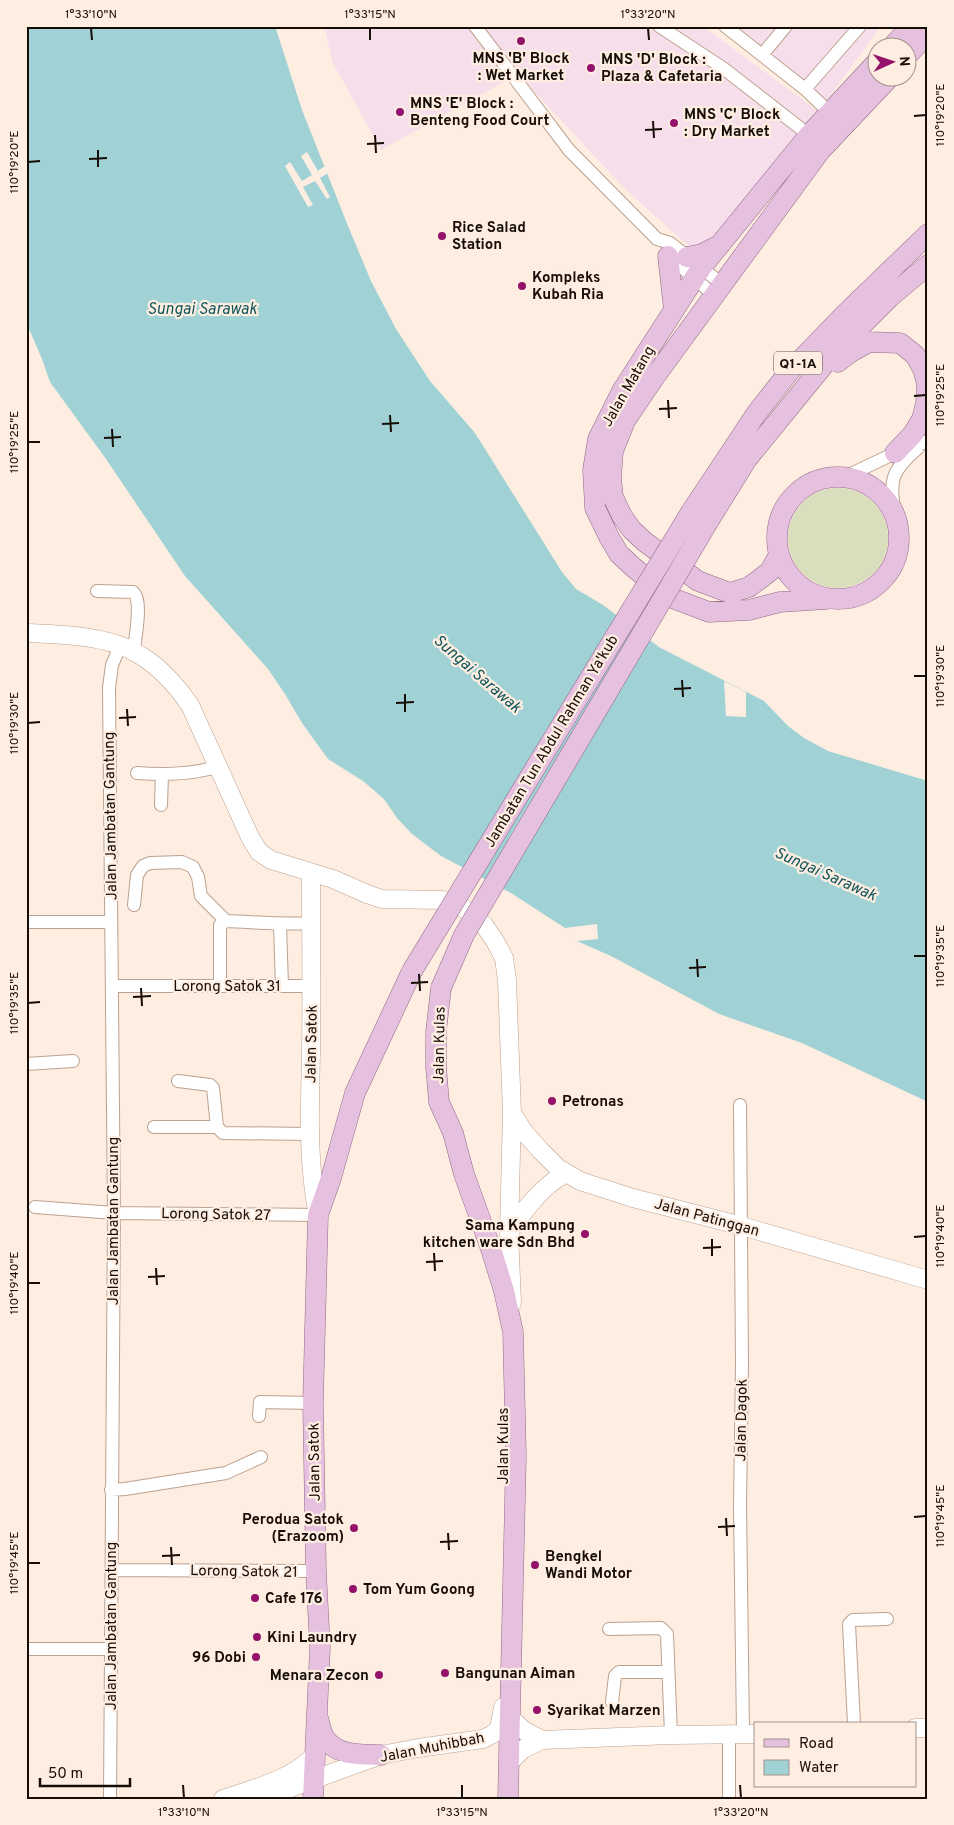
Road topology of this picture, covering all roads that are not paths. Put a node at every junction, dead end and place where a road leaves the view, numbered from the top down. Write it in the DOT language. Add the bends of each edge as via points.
graph roads {
  1 [pos="475,26"];
  2 [pos="659,26"];
  3 [pos="725,26"];
  4 [pos="786,26"];
  5 [pos="860,26"];
  6 [pos="911,26"];
  7 [pos="928,33"];
  8 [pos="900,38"];
  9 [pos="916,47"];
  10 [pos="762,55"];
  11 [pos="866,73"];
  12 [pos="880,88"];
  13 [pos="805,90"];
  14 [pos="829,112"];
  15 [pos="809,135"];
  16 [pos="928,234"];
  17 [pos="657,239"];
  18 [pos="688,265"];
  19 [pos="928,265"];
  20 [pos="718,289"];
  21 [pos="674,310"];
  22 [pos="804,390"];
  23 [pos="927,441"];
  24 [pos="895,453"];
  25 [pos="845,477"];
  26 [pos="699,517"];
  27 [pos="895,517"];
  28 [pos="779,555"];
  29 [pos="97,591"];
  30 [pos="826,599"];
  31 [pos="26,633"];
  32 [pos="127,648"];
  33 [pos="219,766"];
  34 [pos="137,773"];
  35 [pos="162,774"];
  36 [pos="161,805"];
  37 [pos="310,873"];
  38 [pos="134,905"];
  39 [pos="226,921"];
  40 [pos="26,922"];
  41 [pos="111,922"];
  42 [pos="311,923"];
  43 [pos="280,925"];
  44 [pos="412,970"];
  45 [pos="112,986"];
  46 [pos="220,986"];
  47 [pos="282,986"];
  48 [pos="312,986"];
  49 [pos="441,988"];
  50 [pos="73,1061"];
  51 [pos="26,1064"];
  52 [pos="178,1081"];
  53 [pos="439,1102"];
  54 [pos="740,1105"];
  55 [pos="512,1112"];
  56 [pos="154,1127"];
  57 [pos="217,1127"];
  58 [pos="310,1134"];
  59 [pos="566,1173"];
  60 [pos="35,1206"];
  61 [pos="114,1212"];
  62 [pos="318,1215"];
  63 [pos="742,1226"];
  64 [pos="509,1232"];
  65 [pos="928,1280"];
  66 [pos="513,1332"];
  67 [pos="313,1403"];
  68 [pos="259,1416"];
  69 [pos="261,1457"];
  70 [pos="111,1490"];
  71 [pos="112,1570"];
  72 [pos="316,1571"];
  73 [pos="887,1619"];
  74 [pos="609,1628"];
  75 [pos="26,1649"];
  76 [pos="111,1649"];
  77 [pos="668,1672"];
  78 [pos="612,1702"];
  79 [pos="506,1712"];
  80 [pos="317,1715"];
  81 [pos="854,1722"];
  82 [pos="742,1734"];
  83 [pos="671,1735"];
  84 [pos="542,1740"];
  85 [pos="315,1755"];
  86 [pos="381,1755"];
  87 [pos="510,1762"];
  88 [pos="314,1789"];
  89 [pos="110,1799"];
  90 [pos="223,1799"];
  91 [pos="260,1799"];
  92 [pos="502,1799"];
  93 [pos="508,1799"];
  94 [pos="729,1799"];
  1 -- 17 [label="street" via="569,150"];
  2 -- 15 [label="street" via="723,68"];
  3 -- 10 [label="street"];
  4 -- 10 [label="street"];
  5 -- 13 [label="street"];
  6 -- 8 [label="main road"];
  7 -- 9 [label="main road"];
  10 -- 13 [label="street"];
  11 -- 14 [label="main road"];
  12 -- 20 [label="main road, Jalan Matang" via="820,151"];
  13 -- 14 [label="street"];
  14 -- 15 [label="main road"];
  15 -- 18 [label="main road" via="720,245"];
  16 -- 26 [label="main road, Q1-1A" via="789,372 756,414"];
  17 -- 18 [label="street" via="670,243"];
  17 -- 18 [label="street" via="662,250"];
  18 -- 20 [label="street"];
  18 -- 21 [label="main road, Jalan Matang"];
  18 -- 21 [label="main road"];
  19 -- 22 [label="main road" via="890,297 831,356"];
  20 -- 28 [label="main road, Jalan Matang" via="625,420 613,451 613,497 622,516 645,542 698,581 730,593 749,587 760,579 770,571"];
  21 -- 30 [label="main road, Jalan Matang" via="622,391 598,439 593,470 594,492 595,508 602,524 619,554 632,567 672,598 690,606 709,612 732,612 780,602"];
  22 -- 24 [label="main road" via="851,352 869,342 900,343 915,355 927,384 922,418"];
  22 -- 26 [label="main road"];
  23 -- 24 [label="street"];
  23 -- 27 [label="street" via="901,462 894,475 891,488"];
  24 -- 25 [label="street"];
  25 -- 27 [label="main road" via="877,490"];
  25 -- 28 [label="main road" via="810,485 792,497 777,530"];
  26 -- 44 [label="main road, Jambatan Tun Abdul Rahman Ya'kub, bridge"];
  26 -- 49 [label="main road, Jambatan Tun Abdul Rahman Ya'kub, bridge" via="464,935"];
  27 -- 30 [label="main road" via="899,543 887,575 861,595"];
  28 -- 30 [label="main road" via="797,584"];
  29 -- 32 [label="street, Jalan Jambatan Gantung" via="132,592 136,595 138,604"];
  31 -- 32 [label="main road, Jalan Kulas" via="96,638"];
  32 -- 33 [label="main road, Jalan Kulas" via="154,664 177,687 190,705"];
  32 -- 41 [label="street, Jalan Jambatan Gantung" via="112,665 109,688"];
  33 -- 35 [label="street" via="205,771"];
  33 -- 37 [label="main road, Jalan Kulas" via="259,852 270,860"];
  34 -- 35 [label="street"];
  35 -- 36 [label="street"];
  37 -- 42 [label="main road, Jalan Satok"];
  37 -- 55 [label="main road, Jalan Kulas" via="382,899 442,900 465,909 484,925 504,958"];
  38 -- 39 [label="street" via="136,874 143,866 182,862 193,867 201,896"];
  39 -- 43 [label="street"];
  39 -- 46 [label="street" via="220,926"];
  40 -- 41 [label="street"];
  41 -- 45 [label="street, Jalan Jambatan Gantung"];
  42 -- 43 [label="street"];
  42 -- 48 [label="main road, Jalan Satok"];
  43 -- 47 [label="street"];
  44 -- 62 [label="main road, Jalan Satok" via="355,1093"];
  45 -- 46 [label="street, Lorong Satok 31"];
  45 -- 61 [label="street, Jalan Jambatan Gantung"];
  46 -- 47 [label="street, Lorong Satok 31"];
  47 -- 48 [label="street, Lorong Satok 31"];
  48 -- 58 [label="main road, Jalan Satok"];
  49 -- 53 [label="main road, Jalan Kulas" via="436,1032"];
  50 -- 51 [label="street"];
  52 -- 57 [label="street" via="213,1088"];
  53 -- 66 [label="main road, Jalan Kulas" via="453,1133 491,1249"];
  53 -- 79 [label="main road, Jalan Kulas" via="460,1200 482,1255 496,1302 501,1334"];
  54 -- 63 [label="street, Jalan Dagok"];
  55 -- 59 [label="main road, Jalan Patinggan" via="524,1132"];
  55 -- 64 [label="main road, Jalan Kulas"];
  56 -- 57 [label="street"];
  57 -- 58 [label="street" via="223,1132"];
  58 -- 62 [label="main road, Jalan Satok" via="313,1192"];
  59 -- 63 [label="main road, Jalan Patinggan" via="580,1181 632,1198"];
  59 -- 64 [label="main road" via="551,1181"];
  60 -- 61 [label="street, Lorong Satok 27"];
  61 -- 62 [label="street, Lorong Satok 27"];
  61 -- 70 [label="street, Jalan Jambatan Gantung"];
  62 -- 67 [label="main road, Jalan Satok"];
  63 -- 65 [label="main road, Jalan Patinggan"];
  63 -- 82 [label="street, Jalan Dagok"];
  64 -- 66 [label="main road, Jalan Kulas"];
  66 -- 79 [label="main road, Jalan Kulas" via="516,1456"];
  67 -- 68 [label="street" via="260,1402"];
  67 -- 72 [label="main road, Jalan Satok"];
  69 -- 70 [label="street" via="226,1473"];
  70 -- 71 [label="street, Jalan Jambatan Gantung"];
  71 -- 72 [label="street, Lorong Satok 21"];
  71 -- 76 [label="street, Jalan Jambatan Gantung"];
  72 -- 80 [label="main road, Jalan Satok" via="320,1648"];
  73 -- 81 [label="street" via="853,1620 849,1624"];
  74 -- 77 [label="street" via="661,1628 667,1634"];
  75 -- 76 [label="street"];
  76 -- 89 [label="street, Jalan Jambatan Gantung"];
  77 -- 78 [label="street" via="619,1672 615,1676"];
  77 -- 83 [label="street"];
  79 -- 84 [label="main road" via="523,1730"];
  79 -- 86 [label="main road, Jalan Muhibbah" via="498,1729 483,1739"];
  79 -- 87 [label="main road, Jalan Kulas"];
  79 -- 92 [label="main road, Jalan Kulas"];
  80 -- 85 [label="main road, Jalan Satok"];
  80 -- 86 [label="main road" via="323,1736 334,1748 350,1754"];
  82 -- 83 [label="main road"];
  82 -- 94 [label="street, Jalan Dagok"];
  83 -- 84 [label="main road"];
  84 -- 87 [label="main road" via="523,1750"];
  85 -- 88 [label="main road, Jalan Satok"];
  85 -- 90 [label="main road" via="291,1774"];
  86 -- 88 [label="main road, Jalan Muhibbah"];
  87 -- 93 [label="main road, Jalan Kulas"];
  88 -- 91 [label="main road, Jalan Muhibbah"];
}
